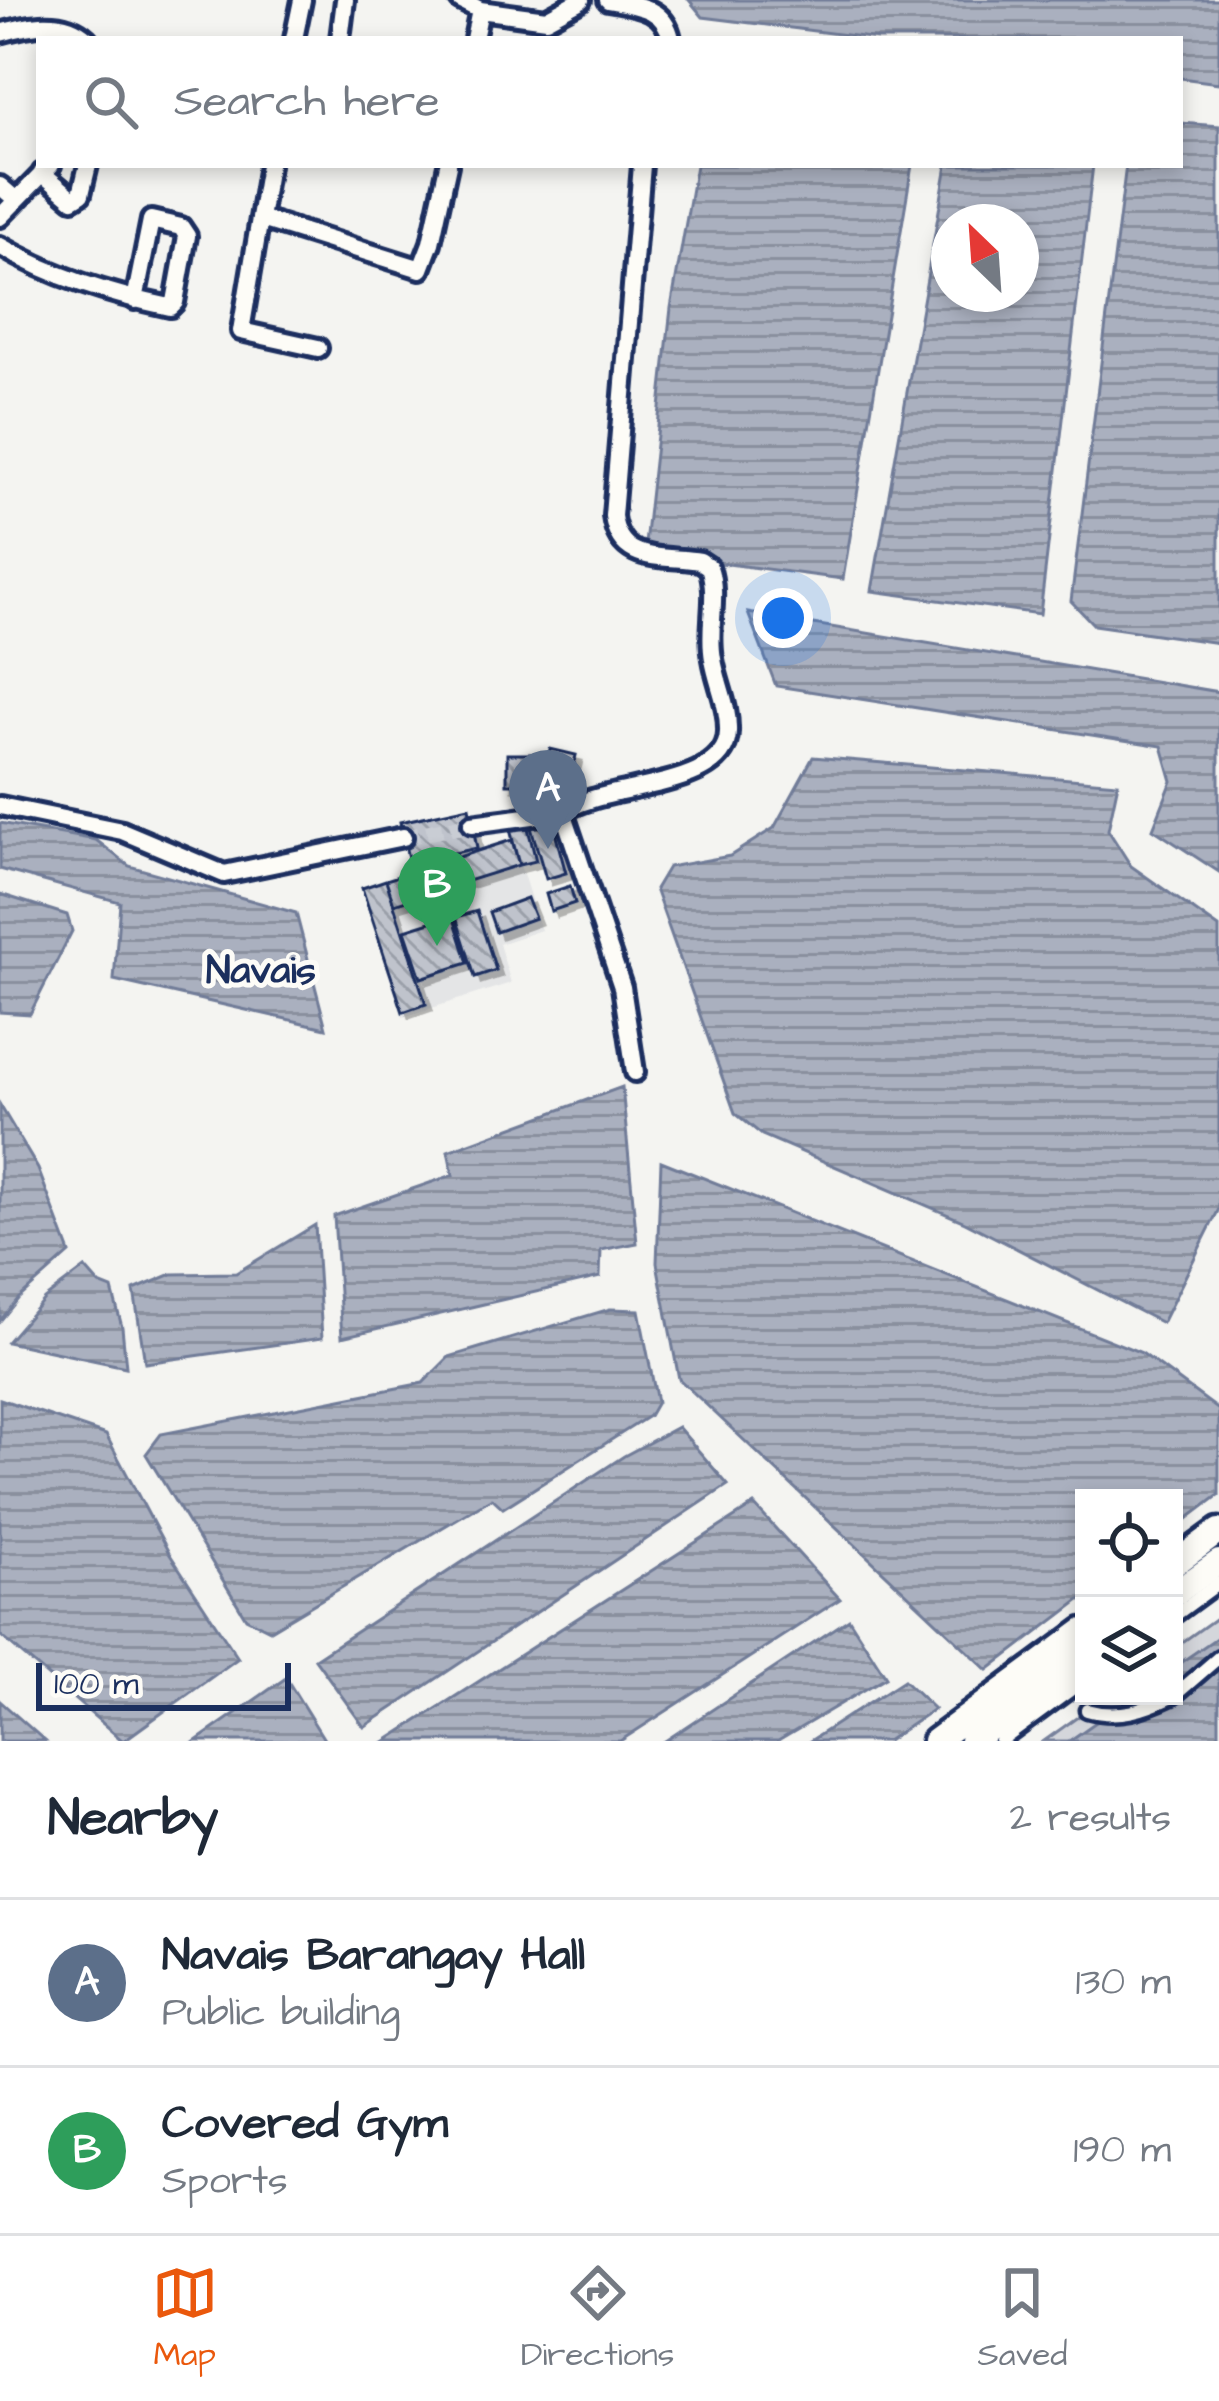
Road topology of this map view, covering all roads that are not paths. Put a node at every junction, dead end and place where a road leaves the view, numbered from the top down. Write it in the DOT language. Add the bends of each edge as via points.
graph roads {
  1 [pos="302,0"];
  2 [pos="345,0"];
  3 [pos="460,0"];
  4 [pos="581,0"];
  5 [pos="608,0"];
  6 [pos="480,10"];
  7 [pos="0,33"];
  8 [pos="83,36"];
  9 [pos="295,36"];
  10 [pos="340,36"];
  11 [pos="475,36"];
  12 [pos="670,36"];
  13 [pos="87,168"];
  14 [pos="269,168"];
  15 [pos="447,168"];
  16 [pos="642,168"];
  17 [pos="46,169"];
  18 [pos="7,192"];
  19 [pos="0,217"];
  20 [pos="262,219"];
  21 [pos="0,246"];
  22 [pos="135,300"];
  23 [pos="318,348"];
  24 [pos="0,806"];
  25 [pos="563,812"];
  26 [pos="472,824"];
  27 [pos="404,837"];
  28 [pos="635,1072"];
  29 [pos="1219,1531"];
  30 [pos="1183,1557"];
  31 [pos="1219,1562"];
  32 [pos="1219,1583"];
  33 [pos="1183,1588"];
  34 [pos="1183,1609"];
  35 [pos="1075,1638"];
  36 [pos="1219,1658"];
  37 [pos="1075,1667"];
  38 [pos="1075,1687"];
  39 [pos="1183,1688"];
  40 [pos="1150,1705"];
  41 [pos="1087,1710"];
  42 [pos="935,1741"];
  43 [pos="972,1741"];
  44 [pos="1001,1741"];
  1 -- 9 [label="street"];
  2 -- 10 [label="street"];
  3 -- 6 [label="street"];
  4 -- 6 [label="street" via="546,19"];
  5 -- 12 [label="street" via="651,9"];
  6 -- 11 [label="street"];
  7 -- 8 [label="street" via="45,25"];
  13 -- 17 [label="street" via="73,200"];
  14 -- 20 [label="street"];
  15 -- 20 [label="street" via="421,269"];
  16 -- 25 [label="street" via="615,531 634,551 709,567 711,652 729,738 699,771 587,798"];
  17 -- 18 [label="street"];
  18 -- 19 [label="street"];
  20 -- 23 [label="street" via="241,332"];
  21 -- 22 [label="street" via="62,279"];
  22 -- 22 [label="street" via="175,302 187,236 181,227 152,220"];
  24 -- 27 [label="street" via="122,831 224,874"];
  25 -- 26 [label="street"];
  25 -- 28 [label="street" via="622,988"];
  29 -- 30 [label="main road"];
  31 -- 33 [label="main road"];
  32 -- 34 [label="street"];
  35 -- 42 [label="main road"];
  36 -- 39 [label="street"];
  37 -- 43 [label="main road"];
  38 -- 44 [label="street"];
  40 -- 41 [label="street" via="1109,1716"];
}
